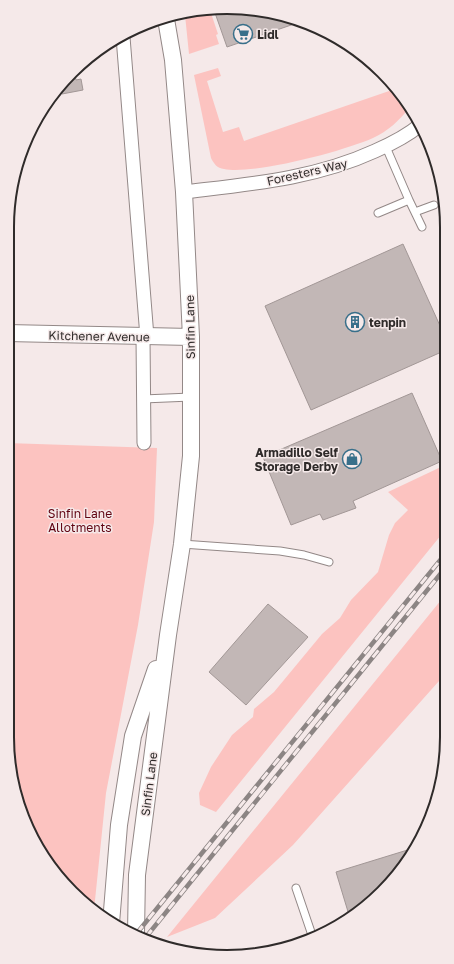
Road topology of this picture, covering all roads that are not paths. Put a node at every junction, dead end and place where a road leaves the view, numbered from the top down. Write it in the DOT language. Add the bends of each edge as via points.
graph roads {
  1 [pos="167,23"];
  2 [pos="123,42"];
  3 [pos="415,128"];
  4 [pos="386,147"];
  5 [pos="184,192"];
  6 [pos="409,200"];
  7 [pos="434,205"];
  8 [pos="415,212"];
  9 [pos="378,213"];
  10 [pos="422,227"];
  11 [pos="14,334"];
  12 [pos="145,337"];
  13 [pos="191,337"];
  14 [pos="191,397"];
  15 [pos="143,399"];
  16 [pos="144,444"];
  17 [pos="182,544"];
  18 [pos="329,562"];
  19 [pos="168,635"];
  20 [pos="296,888"];
  21 [pos="111,915"];
  22 [pos="136,930"];
  23 [pos="311,933"];
  1 -- 5 [label="street, Sinfin Lane" via="173,60"];
  2 -- 12 [label="street"];
  3 -- 4 [label="street, Foresters Way"];
  4 -- 5 [label="street, Foresters Way" via="355,160 294,178"];
  4 -- 6 [label="lane"];
  5 -- 13 [label="street, Sinfin Lane"];
  6 -- 8 [label="lane"];
  6 -- 9 [label="lane"];
  7 -- 8 [label="lane"];
  8 -- 10 [label="lane"];
  11 -- 12 [label="street, Kitchener Avenue"];
  12 -- 13 [label="street, Kitchener Avenue"];
  12 -- 15 [label="street"];
  13 -- 14 [label="street, Sinfin Lane"];
  14 -- 15 [label="lane"];
  14 -- 17 [label="street, Sinfin Lane" via="191,456"];
  15 -- 16 [label="street"];
  17 -- 18 [label="lane" via="280,551 304,554"];
  17 -- 19 [label="street, Sinfin Lane"];
  19 -- 21 [label="street, Sinfin Lane" via="133,736 119,825"];
  19 -- 22 [label="street, Sinfin Lane" via="138,875"];
  20 -- 23 [label="lane"];
}
